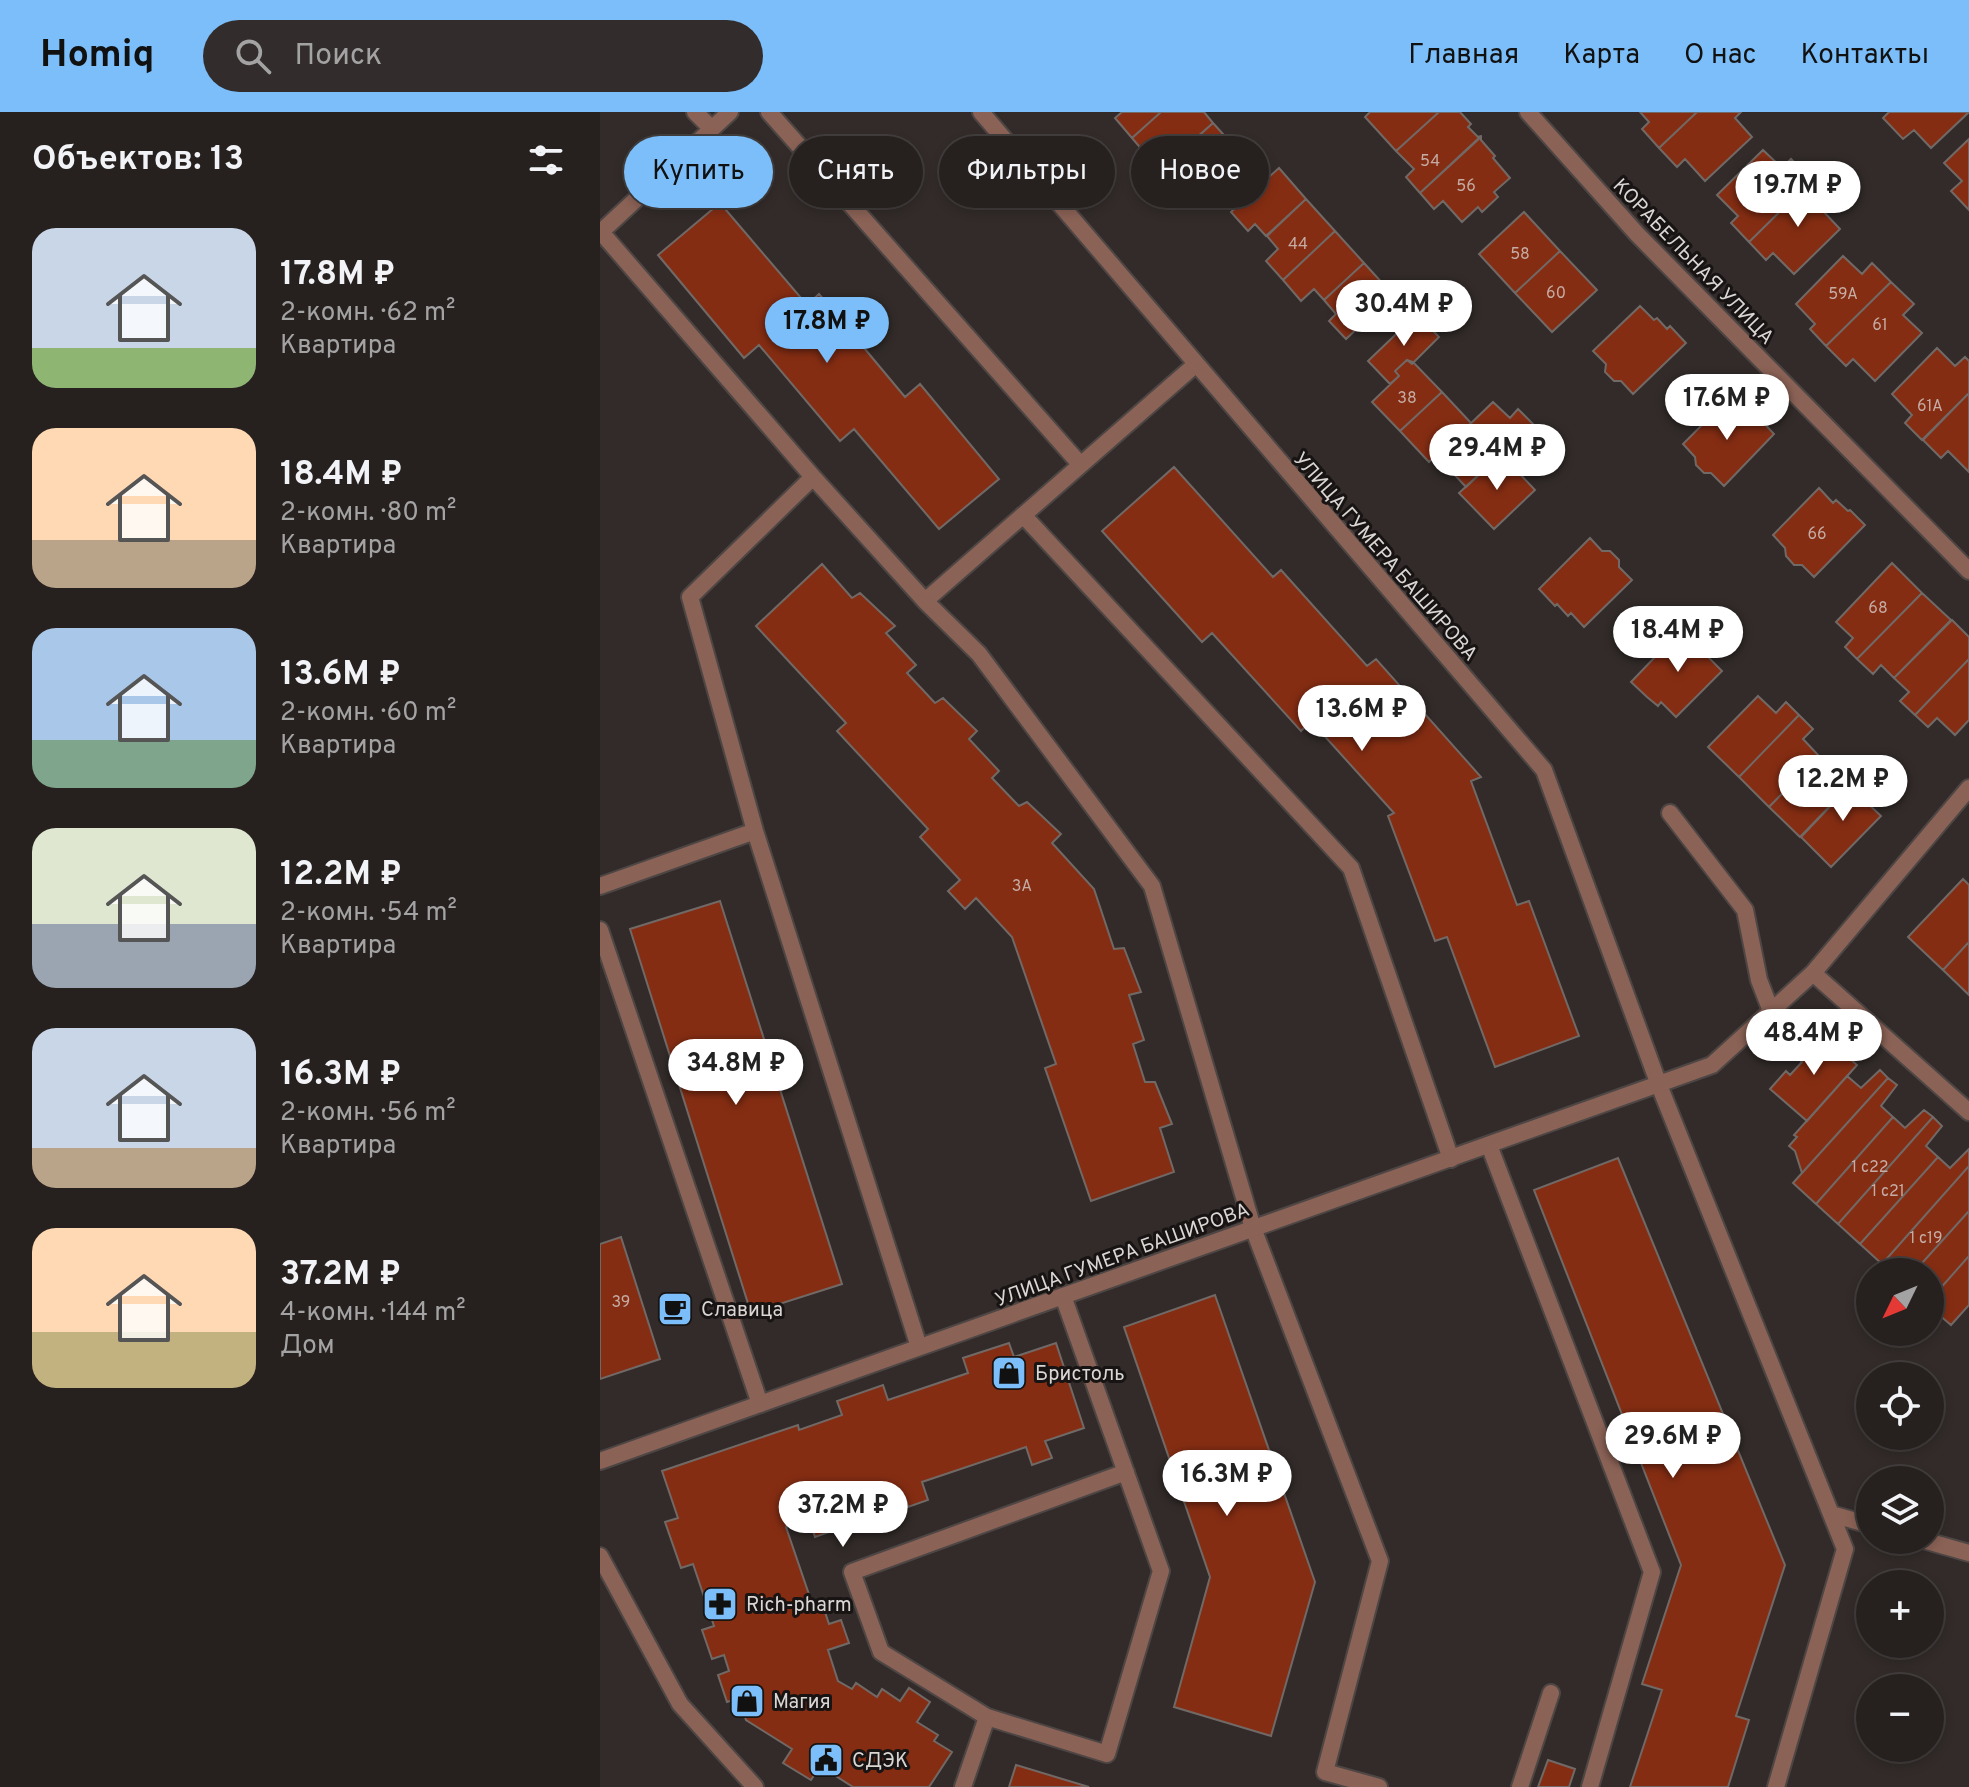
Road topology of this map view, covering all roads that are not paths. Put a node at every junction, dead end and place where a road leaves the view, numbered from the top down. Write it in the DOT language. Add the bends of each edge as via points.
graph roads {
  1 [pos="695,112"];
  2 [pos="730,112"];
  3 [pos="769,112"];
  4 [pos="981,112"];
  5 [pos="1528,112"];
  6 [pos="712,129"];
  7 [pos="1195,365"];
  8 [pos="1079,463"];
  9 [pos="813,477"];
  10 [pos="1023,515"];
  11 [pos="1969,571"];
  12 [pos="925,601"];
  13 [pos="1969,788"];
  14 [pos="1670,813"];
  15 [pos="755,831"];
  16 [pos="600,886"];
  17 [pos="600,930"];
  18 [pos="1813,973"];
  19 [pos="1771,1011"];
  20 [pos="1659,1085"];
  21 [pos="1969,1112"];
  22 [pos="1489,1145"];
  23 [pos="1451,1159"];
  24 [pos="1253,1228"];
  25 [pos="1063,1296"];
  26 [pos="919,1347"];
  27 [pos="760,1404"];
  28 [pos="600,1461"];
  29 [pos="1126,1472"];
  30 [pos="1831,1514"];
  31 [pos="1856,1521"];
  32 [pos="1944,1546"];
  33 [pos="1969,1553"];
  34 [pos="600,1556"];
  35 [pos="1551,1693"];
  36 [pos="987,1717"];
  37 [pos="755,1787"];
  38 [pos="963,1787"];
  39 [pos="1379,1787"];
  40 [pos="1520,1787"];
  41 [pos="1590,1787"];
  42 [pos="1776,1787"];
  1 -- 6 [label="street"];
  2 -- 6 [label="street"];
  3 -- 8 [label="street"];
  4 -- 7 [label="street, УЛИЦА ГУМЕРА БАШИРОВА"];
  5 -- 11 [label="street, КОРАБЕЛЬНАЯ УЛИЦА" via="1637,234"];
  6 -- 9 [label="street" via="601,232"];
  7 -- 8 [label="street"];
  7 -- 20 [label="street, УЛИЦА ГУМЕРА БАШИРОВА" via="1544,770"];
  8 -- 10 [label="street"];
  9 -- 12 [label="street"];
  9 -- 15 [label="street" via="690,597"];
  10 -- 12 [label="street"];
  10 -- 23 [label="street" via="1351,868"];
  12 -- 24 [label="street" via="979,654 1152,886"];
  13 -- 18 [label="street, УЛИЦА ГУМЕРА БАШИРОВА"];
  14 -- 19 [label="street" via="1745,910"];
  15 -- 16 [label="street"];
  15 -- 26 [label="street"];
  17 -- 27 [label="street"];
  18 -- 19 [label="street, УЛИЦА ГУМЕРА БАШИРОВА"];
  18 -- 21 [label="street"];
  19 -- 20 [label="street, УЛИЦА ГУМЕРА БАШИРОВА" via="1712,1065"];
  20 -- 22 [label="street, УЛИЦА ГУМЕРА БАШИРОВА"];
  20 -- 30 [label="street"];
  22 -- 23 [label="street, УЛИЦА ГУМЕРА БАШИРОВА"];
  22 -- 41 [label="street" via="1652,1572"];
  23 -- 24 [label="street, УЛИЦА ГУМЕРА БАШИРОВА"];
  24 -- 25 [label="street, УЛИЦА ГУМЕРА БАШИРОВА"];
  24 -- 39 [label="street" via="1380,1561 1325,1772"];
  25 -- 26 [label="street, УЛИЦА ГУМЕРА БАШИРОВА"];
  25 -- 29 [label="street"];
  26 -- 27 [label="street, УЛИЦА ГУМЕРА БАШИРОВА"];
  27 -- 28 [label="street, УЛИЦА ГУМЕРА БАШИРОВА"];
  29 -- 36 [label="street" via="1161,1571 1107,1754"];
  29 -- 36 [label="street" via="852,1572 881,1652"];
  30 -- 31 [label="street"];
  30 -- 42 [label="street" via="1845,1549"];
  32 -- 33 [label="street"];
  34 -- 37 [label="street" via="680,1704"];
  35 -- 40 [label="street"];
  36 -- 38 [label="street"];
}
